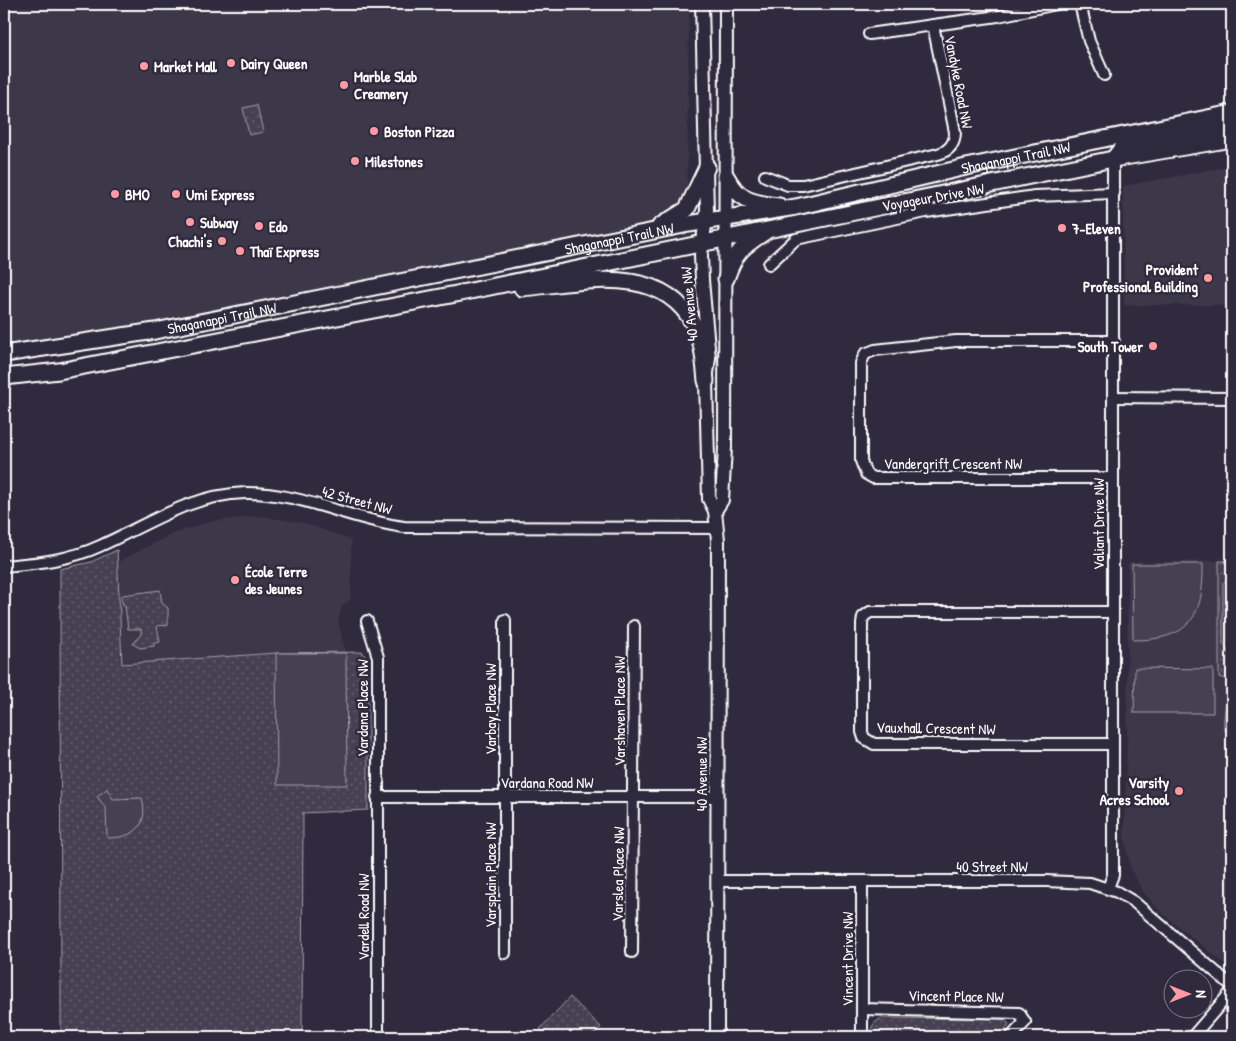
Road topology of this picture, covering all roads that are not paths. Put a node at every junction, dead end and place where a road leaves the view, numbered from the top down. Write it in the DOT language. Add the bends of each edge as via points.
graph roads {
  1 [pos="702,4"];
  2 [pos="726,4"];
  3 [pos="1057,4"];
  4 [pos="1080,4"];
  5 [pos="933,25"];
  6 [pos="869,34"];
  7 [pos="1104,75"];
  8 [pos="1232,113"];
  9 [pos="1232,124"];
  10 [pos="1232,139"];
  11 [pos="1113,159"];
  12 [pos="707,167"];
  13 [pos="726,176"];
  14 [pos="765,176"];
  15 [pos="1114,194"];
  16 [pos="796,207"];
  17 [pos="726,220"];
  18 [pos="705,222"];
  19 [pos="771,229"];
  20 [pos="652,232"];
  21 [pos="726,237"];
  22 [pos="703,241"];
  23 [pos="769,264"];
  24 [pos="726,279"];
  25 [pos="456,294"];
  26 [pos="1114,341"];
  27 [pos="4,354"];
  28 [pos="4,377"];
  29 [pos="706,381"];
  30 [pos="1113,397"];
  31 [pos="1232,398"];
  32 [pos="1113,478"];
  33 [pos="715,511"];
  34 [pos="717,528"];
  35 [pos="4,566"];
  36 [pos="1113,612"];
  37 [pos="505,620"];
  38 [pos="367,621"];
  39 [pos="634,626"];
  40 [pos="1113,744"];
  41 [pos="378,797"];
  42 [pos="505,797"];
  43 [pos="634,797"];
  44 [pos="717,797"];
  45 [pos="717,881"];
  46 [pos="862,882"];
  47 [pos="1108,888"];
  48 [pos="632,952"];
  49 [pos="505,953"];
  50 [pos="1232,986"];
  51 [pos="1232,990"];
  52 [pos="862,1009"];
  53 [pos="378,1037"];
  54 [pos="717,1037"];
  55 [pos="862,1037"];
  56 [pos="1011,1037"];
  57 [pos="1192,1037"];
  1 -- 12 [label="street, 40 Avenue NW"];
  2 -- 13 [label="street, 40 Avenue NW"];
  3 -- 5 [label="street"];
  4 -- 7 [label="street" via="1089,41"];
  5 -- 6 [label="street"];
  5 -- 14 [label="street, Vandyke Road NW" via="955,132 949,150 803,185"];
  8 -- 16 [label="main road, Shaganappi Trail NW" via="966,167"];
  9 -- 11 [label="main road" via="1135,144 1121,149"];
  10 -- 11 [label="main road, Shaganappi Trail NW"];
  11 -- 15 [label="street, Valiant Drive NW"];
  11 -- 19 [label="main road, Shaganappi Trail NW"];
  12 -- 18 [label="street, 40 Avenue NW"];
  12 -- 20 [label="main road" via="687,209"];
  13 -- 16 [label="main road" via="736,193 747,200"];
  13 -- 17 [label="street, 40 Avenue NW"];
  15 -- 23 [label="street, Voyageur Drive NW" via="1034,196 926,212 796,239"];
  15 -- 26 [label="street, Valiant Drive NW"];
  16 -- 17 [label="main road, Shaganappi Trail NW"];
  17 -- 18 [label="main road, Shaganappi Trail NW"];
  17 -- 21 [label="street, 40 Avenue NW"];
  18 -- 20 [label="main road, Shaganappi Trail NW"];
  18 -- 22 [label="street, 40 Avenue NW"];
  19 -- 21 [label="main road, Shaganappi Trail NW"];
  19 -- 24 [label="main road" via="741,249"];
  20 -- 27 [label="main road, Shaganappi Trail NW" via="155,331"];
  21 -- 22 [label="main road, Shaganappi Trail NW"];
  21 -- 24 [label="street, 40 Avenue NW"];
  22 -- 25 [label="main road, Shaganappi Trail NW"];
  22 -- 29 [label="street, 40 Avenue NW" via="702,294 709,358"];
  24 -- 33 [label="street, 40 Avenue NW" via="724,474 722,500"];
  25 -- 28 [label="main road, Shaganappi Trail NW" via="59,371"];
  25 -- 29 [label="main road" via="613,280 647,285 674,299 692,321 700,341"];
  26 -- 30 [label="street, Valiant Drive NW"];
  26 -- 32 [label="street, Vandergrift Crescent NW" via="956,341 875,350 865,354 861,363 861,461 866,474 873,478"];
  29 -- 33 [label="street, 40 Avenue NW" via="709,499"];
  30 -- 31 [label="street"];
  30 -- 32 [label="street, Valiant Drive NW"];
  32 -- 36 [label="street, Valiant Drive NW"];
  33 -- 34 [label="street, 40 Avenue NW"];
  34 -- 35 [label="street, 42 Street NW" via="404,527 376,523 300,500 246,493 180,506 100,546 71,556"];
  34 -- 44 [label="street, 40 Avenue NW"];
  36 -- 40 [label="street, Valiant Drive NW"];
  36 -- 40 [label="street, Vauxhall Crescent NW" via="870,612 862,624 862,735 874,744"];
  37 -- 42 [label="street, Varbay Place NW"];
  38 -- 41 [label="street, Vardana Place NW" via="378,656"];
  39 -- 43 [label="street, Varshaven Place NW"];
  40 -- 47 [label="street, Valiant Drive NW" via="1113,875"];
  41 -- 42 [label="street, Vardana Road NW"];
  41 -- 53 [label="street, Vardell Road NW"];
  42 -- 43 [label="street, Vardana Road NW"];
  42 -- 49 [label="street, Varsplain Place NW"];
  43 -- 44 [label="street, Vardana Road NW"];
  43 -- 48 [label="street, Varslea Place NW"];
  44 -- 45 [label="street, 40 Avenue NW"];
  45 -- 46 [label="street, 40 Street NW"];
  45 -- 54 [label="street, 40 Avenue NW"];
  46 -- 47 [label="street, 40 Street NW" via="1072,881"];
  46 -- 52 [label="street, Vincent Drive NW"];
  47 -- 50 [label="street, 40 Street NW" via="1134,902"];
  51 -- 57 [label="street"];
  52 -- 55 [label="street, Vincent Drive NW"];
  52 -- 56 [label="street, Vincent Place NW" via="1019,1013 1025,1022"];
}
